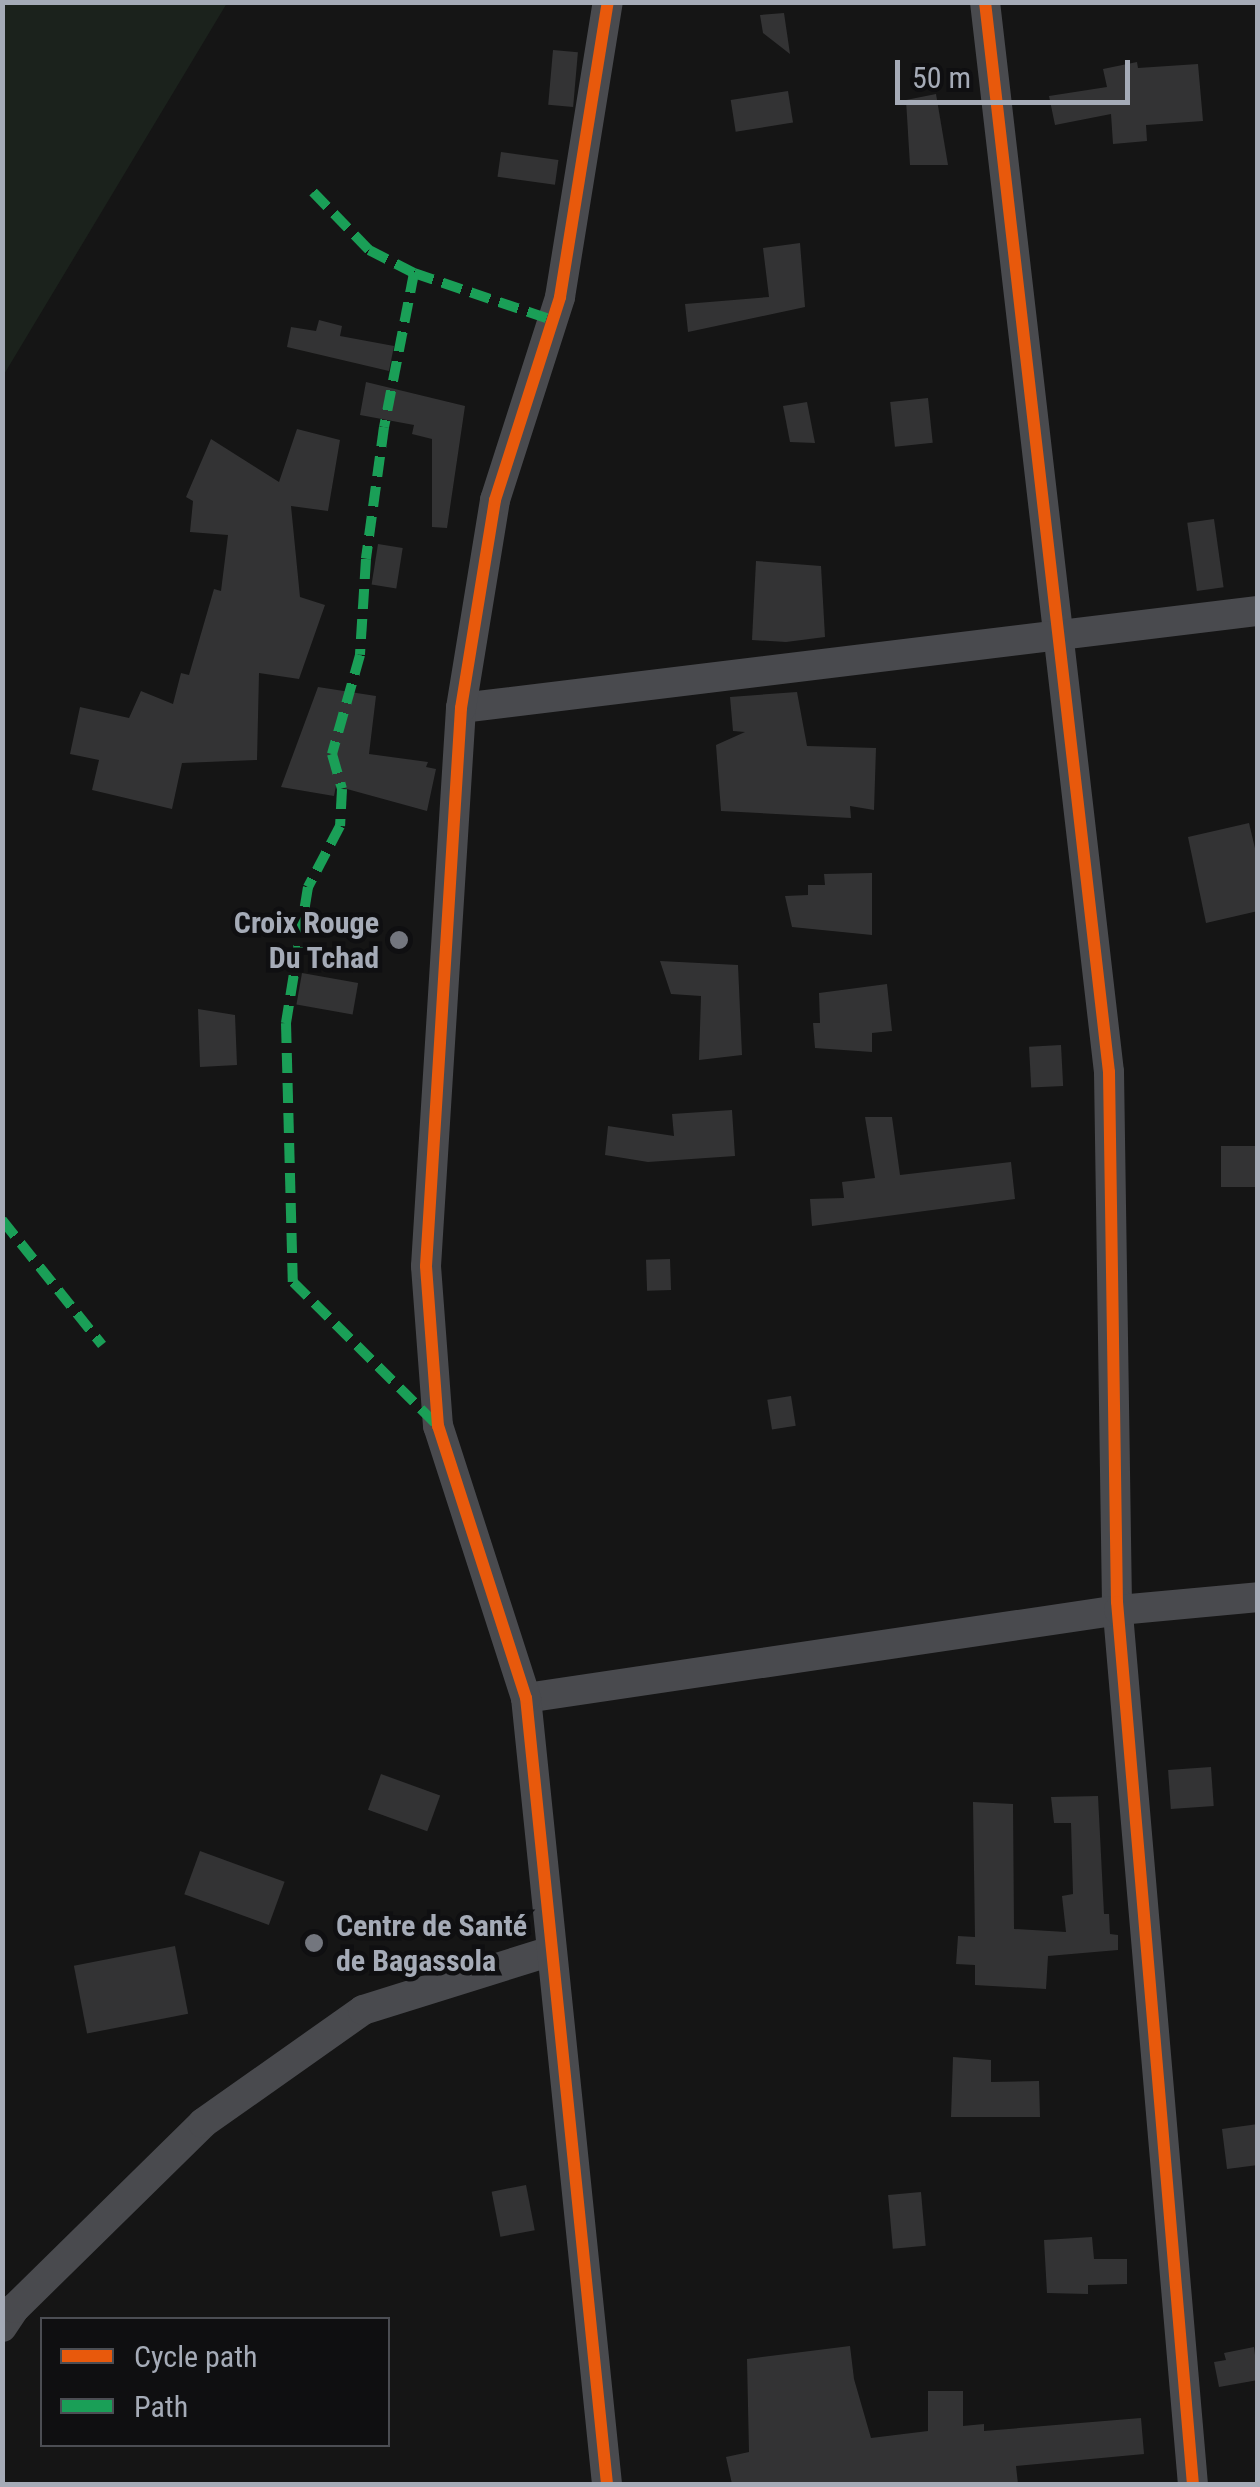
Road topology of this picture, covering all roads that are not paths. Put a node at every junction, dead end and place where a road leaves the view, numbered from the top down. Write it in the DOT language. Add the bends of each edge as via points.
graph roads {
  1 [pos="608,2"];
  2 [pos="985,2"];
  3 [pos="1258,611"];
  4 [pos="1060,634"];
  5 [pos="461,708"];
  6 [pos="1258,1597"];
  7 [pos="1119,1610"];
  8 [pos="526,1698"];
  9 [pos="551,1951"];
  10 [pos="2,2326"];
  11 [pos="607,2484"];
  12 [pos="1192,2484"];
  1 -- 5 [label="street" via="560,297 495,500"];
  2 -- 4 [label="street"];
  3 -- 4 [label="street"];
  4 -- 5 [label="street"];
  4 -- 7 [label="street" via="1109,1072"];
  5 -- 8 [label="street" via="426,1266 438,1426"];
  6 -- 7 [label="street"];
  7 -- 8 [label="street"];
  7 -- 12 [label="street"];
  8 -- 9 [label="street"];
  9 -- 10 [label="street" via="362,2010 203,2122"];
  9 -- 11 [label="street"];
}
